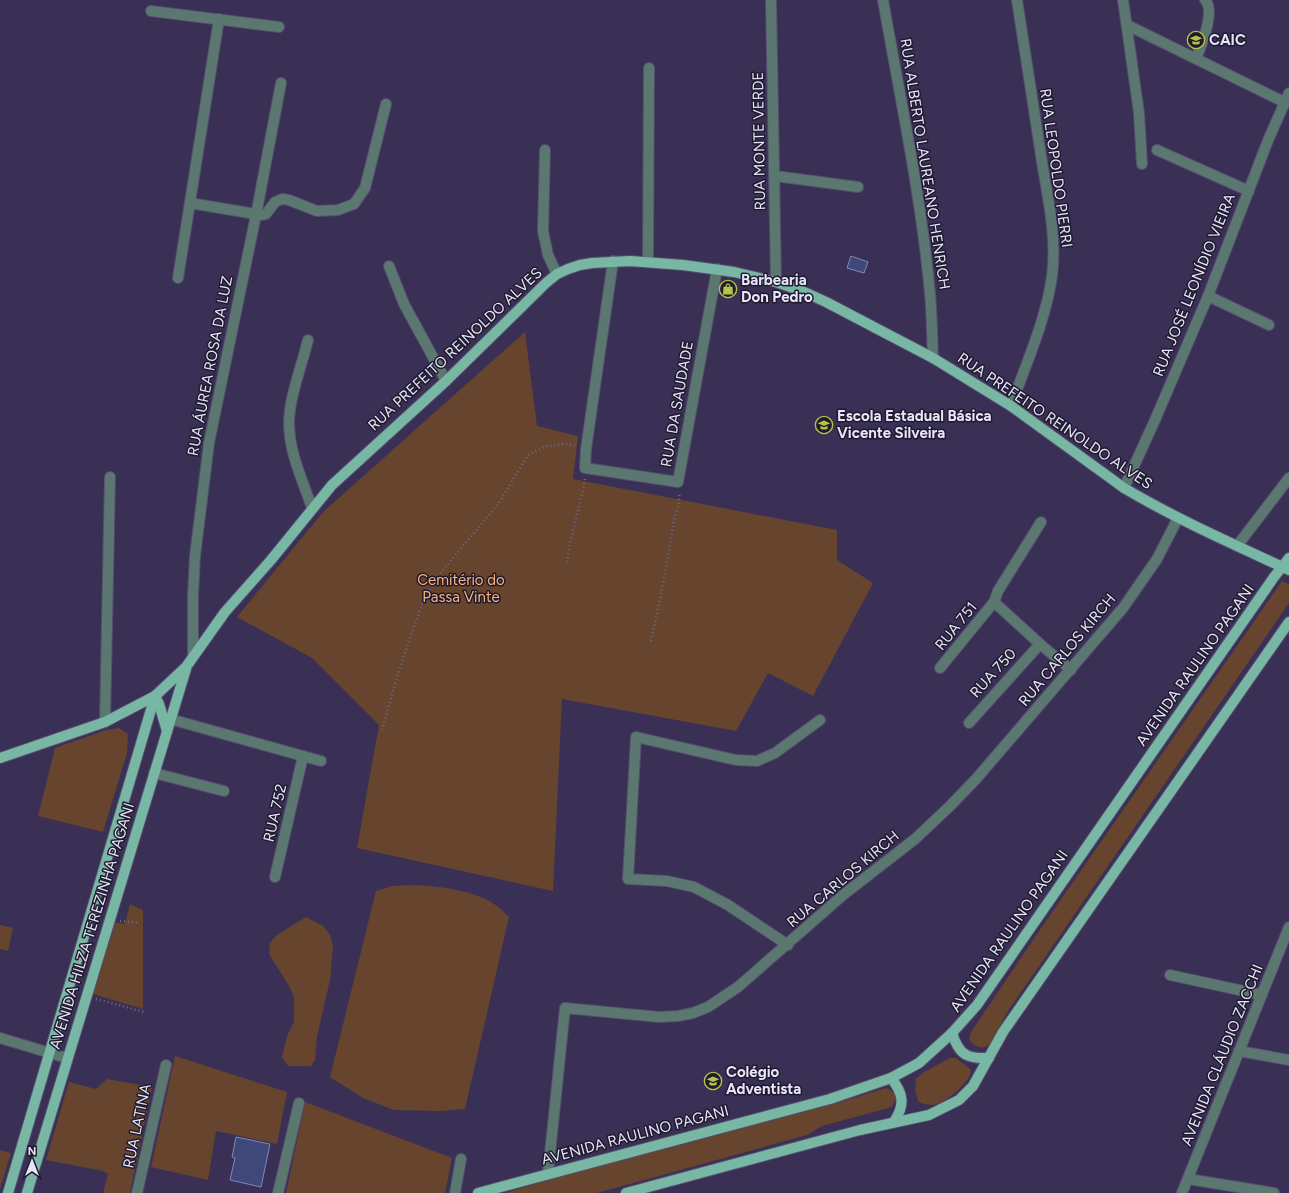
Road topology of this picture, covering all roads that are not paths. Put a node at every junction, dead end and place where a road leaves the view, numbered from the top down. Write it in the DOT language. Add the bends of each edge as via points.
graph roads {
  1 [pos="771,0"];
  2 [pos="883,0"];
  3 [pos="1017,0"];
  4 [pos="1123,0"];
  5 [pos="1205,0"];
  6 [pos="151,10"];
  7 [pos="218,19"];
  8 [pos="1127,25"];
  9 [pos="279,27"];
  10 [pos="1196,59"];
  11 [pos="648,68"];
  12 [pos="281,83"];
  13 [pos="1289,93"];
  14 [pos="1284,102"];
  15 [pos="386,104"];
  16 [pos="545,150"];
  17 [pos="1157,150"];
  18 [pos="1142,164"];
  19 [pos="775,176"];
  20 [pos="858,187"];
  21 [pos="1249,191"];
  22 [pos="190,203"];
  23 [pos="256,215"];
  24 [pos="613,261"];
  25 [pos="648,262"];
  26 [pos="389,266"];
  27 [pos="717,269"];
  28 [pos="557,274"];
  29 [pos="178,278"];
  30 [pos="776,282"];
  31 [pos="1208,296"];
  32 [pos="1269,325"];
  33 [pos="308,340"];
  34 [pos="933,358"];
  35 [pos="446,381"];
  36 [pos="1011,406"];
  37 [pos="110,477"];
  38 [pos="1289,478"];
  39 [pos="1124,488"];
  40 [pos="312,508"];
  41 [pos="1178,518"];
  42 [pos="1041,522"];
  43 [pos="1238,546"];
  44 [pos="1289,558"];
  45 [pos="1285,568"];
  46 [pos="994,602"];
  47 [pos="1289,622"];
  48 [pos="1040,644"];
  49 [pos="193,657"];
  50 [pos="186,667"];
  51 [pos="940,668"];
  52 [pos="1071,670"];
  53 [pos="155,696"];
  54 [pos="170,719"];
  55 [pos="820,720"];
  56 [pos="105,722"];
  57 [pos="969,723"];
  58 [pos="166,731"];
  59 [pos="303,756"];
  60 [pos="0,758"];
  61 [pos="321,760"];
  62 [pos="154,773"];
  63 [pos="224,791"];
  64 [pos="275,877"];
  65 [pos="1289,927"];
  66 [pos="788,945"];
  67 [pos="1286,945"];
  68 [pos="1170,975"];
  69 [pos="1262,995"];
  70 [pos="952,1034"];
  71 [pos="0,1038"];
  72 [pos="1239,1051"];
  73 [pos="48,1052"];
  74 [pos="67,1058"];
  75 [pos="989,1058"];
  76 [pos="1289,1060"];
  77 [pos="166,1065"];
  78 [pos="891,1078"];
  79 [pos="299,1103"];
  80 [pos="894,1122"];
  81 [pos="461,1159"];
  82 [pos="548,1173"];
  83 [pos="1188,1179"];
  84 [pos="8,1193"];
  85 [pos="27,1193"];
  86 [pos="138,1193"];
  87 [pos="278,1193"];
  88 [pos="455,1193"];
  89 [pos="478,1193"];
  90 [pos="626,1193"];
  91 [pos="1182,1193"];
  92 [pos="1274,1193"];
  1 -- 19 [label="street, RUA MONTE VERDE"];
  2 -- 34 [label="street, RUA ALBERTO LAUREANO HENRICH" via="920,209 931,296"];
  3 -- 36 [label="street, RUA LEOPOLDO PIERRI" via="1051,216 1053,255 1048,298"];
  4 -- 8 [label="street"];
  5 -- 10 [label="street" via="1208,3 1209,14"];
  6 -- 7 [label="street"];
  7 -- 9 [label="street"];
  7 -- 22 [label="street"];
  8 -- 10 [label="street"];
  8 -- 18 [label="street" via="1140,118"];
  10 -- 14 [label="street"];
  11 -- 25 [label="street"];
  12 -- 23 [label="street, RUA ÁUREA ROSA DA LUZ"];
  13 -- 14 [label="street, RUA JOSÉ LEONÍDIO VIEIRA"];
  14 -- 21 [label="street, RUA JOSÉ LEONÍDIO VIEIRA"];
  15 -- 23 [label="street" via="365,188 354,204 338,210 317,210 282,199 275,202 266,214"];
  16 -- 28 [label="street" via="543,231 548,255"];
  17 -- 21 [label="street"];
  19 -- 20 [label="street"];
  19 -- 30 [label="street, RUA MONTE VERDE"];
  21 -- 31 [label="street, RUA JOSÉ LEONÍDIO VIEIRA"];
  22 -- 23 [label="street"];
  22 -- 29 [label="street"];
  23 -- 49 [label="street, RUA ÁUREA ROSA DA LUZ" via="208,451 195,556"];
  24 -- 25 [label="main road, RUA PREFEITO REINOLDO ALVES"];
  24 -- 27 [label="street, RUA DA SAUDADE" via="585,468 678,482"];
  24 -- 28 [label="main road, RUA PREFEITO REINOLDO ALVES" via="580,265"];
  25 -- 27 [label="main road, RUA PREFEITO REINOLDO ALVES"];
  26 -- 35 [label="street" via="404,304"];
  27 -- 30 [label="main road, RUA PREFEITO REINOLDO ALVES"];
  28 -- 35 [label="main road, RUA PREFEITO REINOLDO ALVES" via="530,297"];
  30 -- 34 [label="main road, RUA PREFEITO REINOLDO ALVES" via="826,302"];
  31 -- 32 [label="street"];
  31 -- 39 [label="street, RUA JOSÉ LEONÍDIO VIEIRA"];
  33 -- 40 [label="street" via="292,399 289,423 292,450"];
  34 -- 36 [label="main road, RUA PREFEITO REINOLDO ALVES"];
  35 -- 40 [label="main road, RUA PREFEITO REINOLDO ALVES" via="332,485"];
  36 -- 39 [label="main road, RUA PREFEITO REINOLDO ALVES"];
  37 -- 56 [label="street"];
  38 -- 43 [label="street"];
  39 -- 41 [label="main road, RUA PREFEITO REINOLDO ALVES"];
  40 -- 49 [label="main road, RUA PREFEITO REINOLDO ALVES" via="225,612"];
  41 -- 43 [label="main road, RUA PREFEITO REINOLDO ALVES"];
  41 -- 52 [label="street, RUA CARLOS KIRCH" via="1157,559 1138,588"];
  42 -- 46 [label="street, RUA 751" via="998,591"];
  43 -- 45 [label="main road, RUA PREFEITO REINOLDO ALVES"];
  44 -- 45 [label="main road, AVENIDA RAULINO PAGANI"];
  45 -- 70 [label="main road, AVENIDA RAULINO PAGANI" via="977,1005"];
  46 -- 48 [label="street"];
  46 -- 51 [label="street, RUA 751"];
  47 -- 75 [label="main road" via="1004,1032"];
  48 -- 52 [label="street"];
  48 -- 57 [label="street, RUA 750"];
  49 -- 50 [label="main road, RUA PREFEITO REINOLDO ALVES"];
  50 -- 53 [label="main road, RUA PREFEITO REINOLDO ALVES"];
  50 -- 54 [label="main road, AVENIDA HILZA TEREZINHA PAGANI"];
  52 -- 66 [label="street, RUA CARLOS KIRCH" via="950,806 915,839 843,895"];
  53 -- 56 [label="main road"];
  53 -- 58 [label="main road"];
  53 -- 73 [label="main road, AVENIDA HILZA TEREZINHA PAGANI"];
  54 -- 58 [label="main road, AVENIDA HILZA TEREZINHA PAGANI"];
  54 -- 59 [label="street"];
  55 -- 66 [label="street" via="775,753 757,761 736,760 636,737 628,879 667,881 694,887 728,905"];
  56 -- 60 [label="main road"];
  58 -- 62 [label="main road, AVENIDA HILZA TEREZINHA PAGANI"];
  59 -- 61 [label="street"];
  59 -- 64 [label="street, RUA 752"];
  62 -- 63 [label="street"];
  62 -- 74 [label="main road, AVENIDA HILZA TEREZINHA PAGANI"];
  65 -- 67 [label="street, AVENIDA CLÁUDIO ZACCHI"];
  66 -- 82 [label="street, RUA CARLOS KIRCH" via="732,992 708,1008 693,1014 659,1017 565,1008"];
  67 -- 69 [label="street, AVENIDA CLÁUDIO ZACCHI"];
  68 -- 69 [label="street"];
  69 -- 72 [label="street, AVENIDA CLÁUDIO ZACCHI"];
  70 -- 75 [label="main road" via="956,1045 964,1054 975,1058"];
  70 -- 78 [label="main road, AVENIDA RAULINO PAGANI" via="919,1063"];
  71 -- 73 [label="street"];
  72 -- 76 [label="street"];
  72 -- 83 [label="street, AVENIDA CLÁUDIO ZACCHI"];
  73 -- 74 [label="street"];
  73 -- 84 [label="main road, AVENIDA HILZA TEREZINHA PAGANI"];
  74 -- 85 [label="main road, AVENIDA HILZA TEREZINHA PAGANI"];
  75 -- 80 [label="main road" via="974,1086 959,1100 929,1115"];
  77 -- 86 [label="street, RUA LATINA"];
  78 -- 80 [label="main road" via="899,1088 902,1100 901,1112"];
  78 -- 82 [label="main road, AVENIDA RAULINO PAGANI" via="830,1098"];
  79 -- 87 [label="street"];
  80 -- 90 [label="main road"];
  81 -- 88 [label="street"];
  82 -- 89 [label="main road, AVENIDA RAULINO PAGANI"];
  83 -- 91 [label="street, AVENIDA CLÁUDIO ZACCHI"];
  83 -- 92 [label="street"];
}
